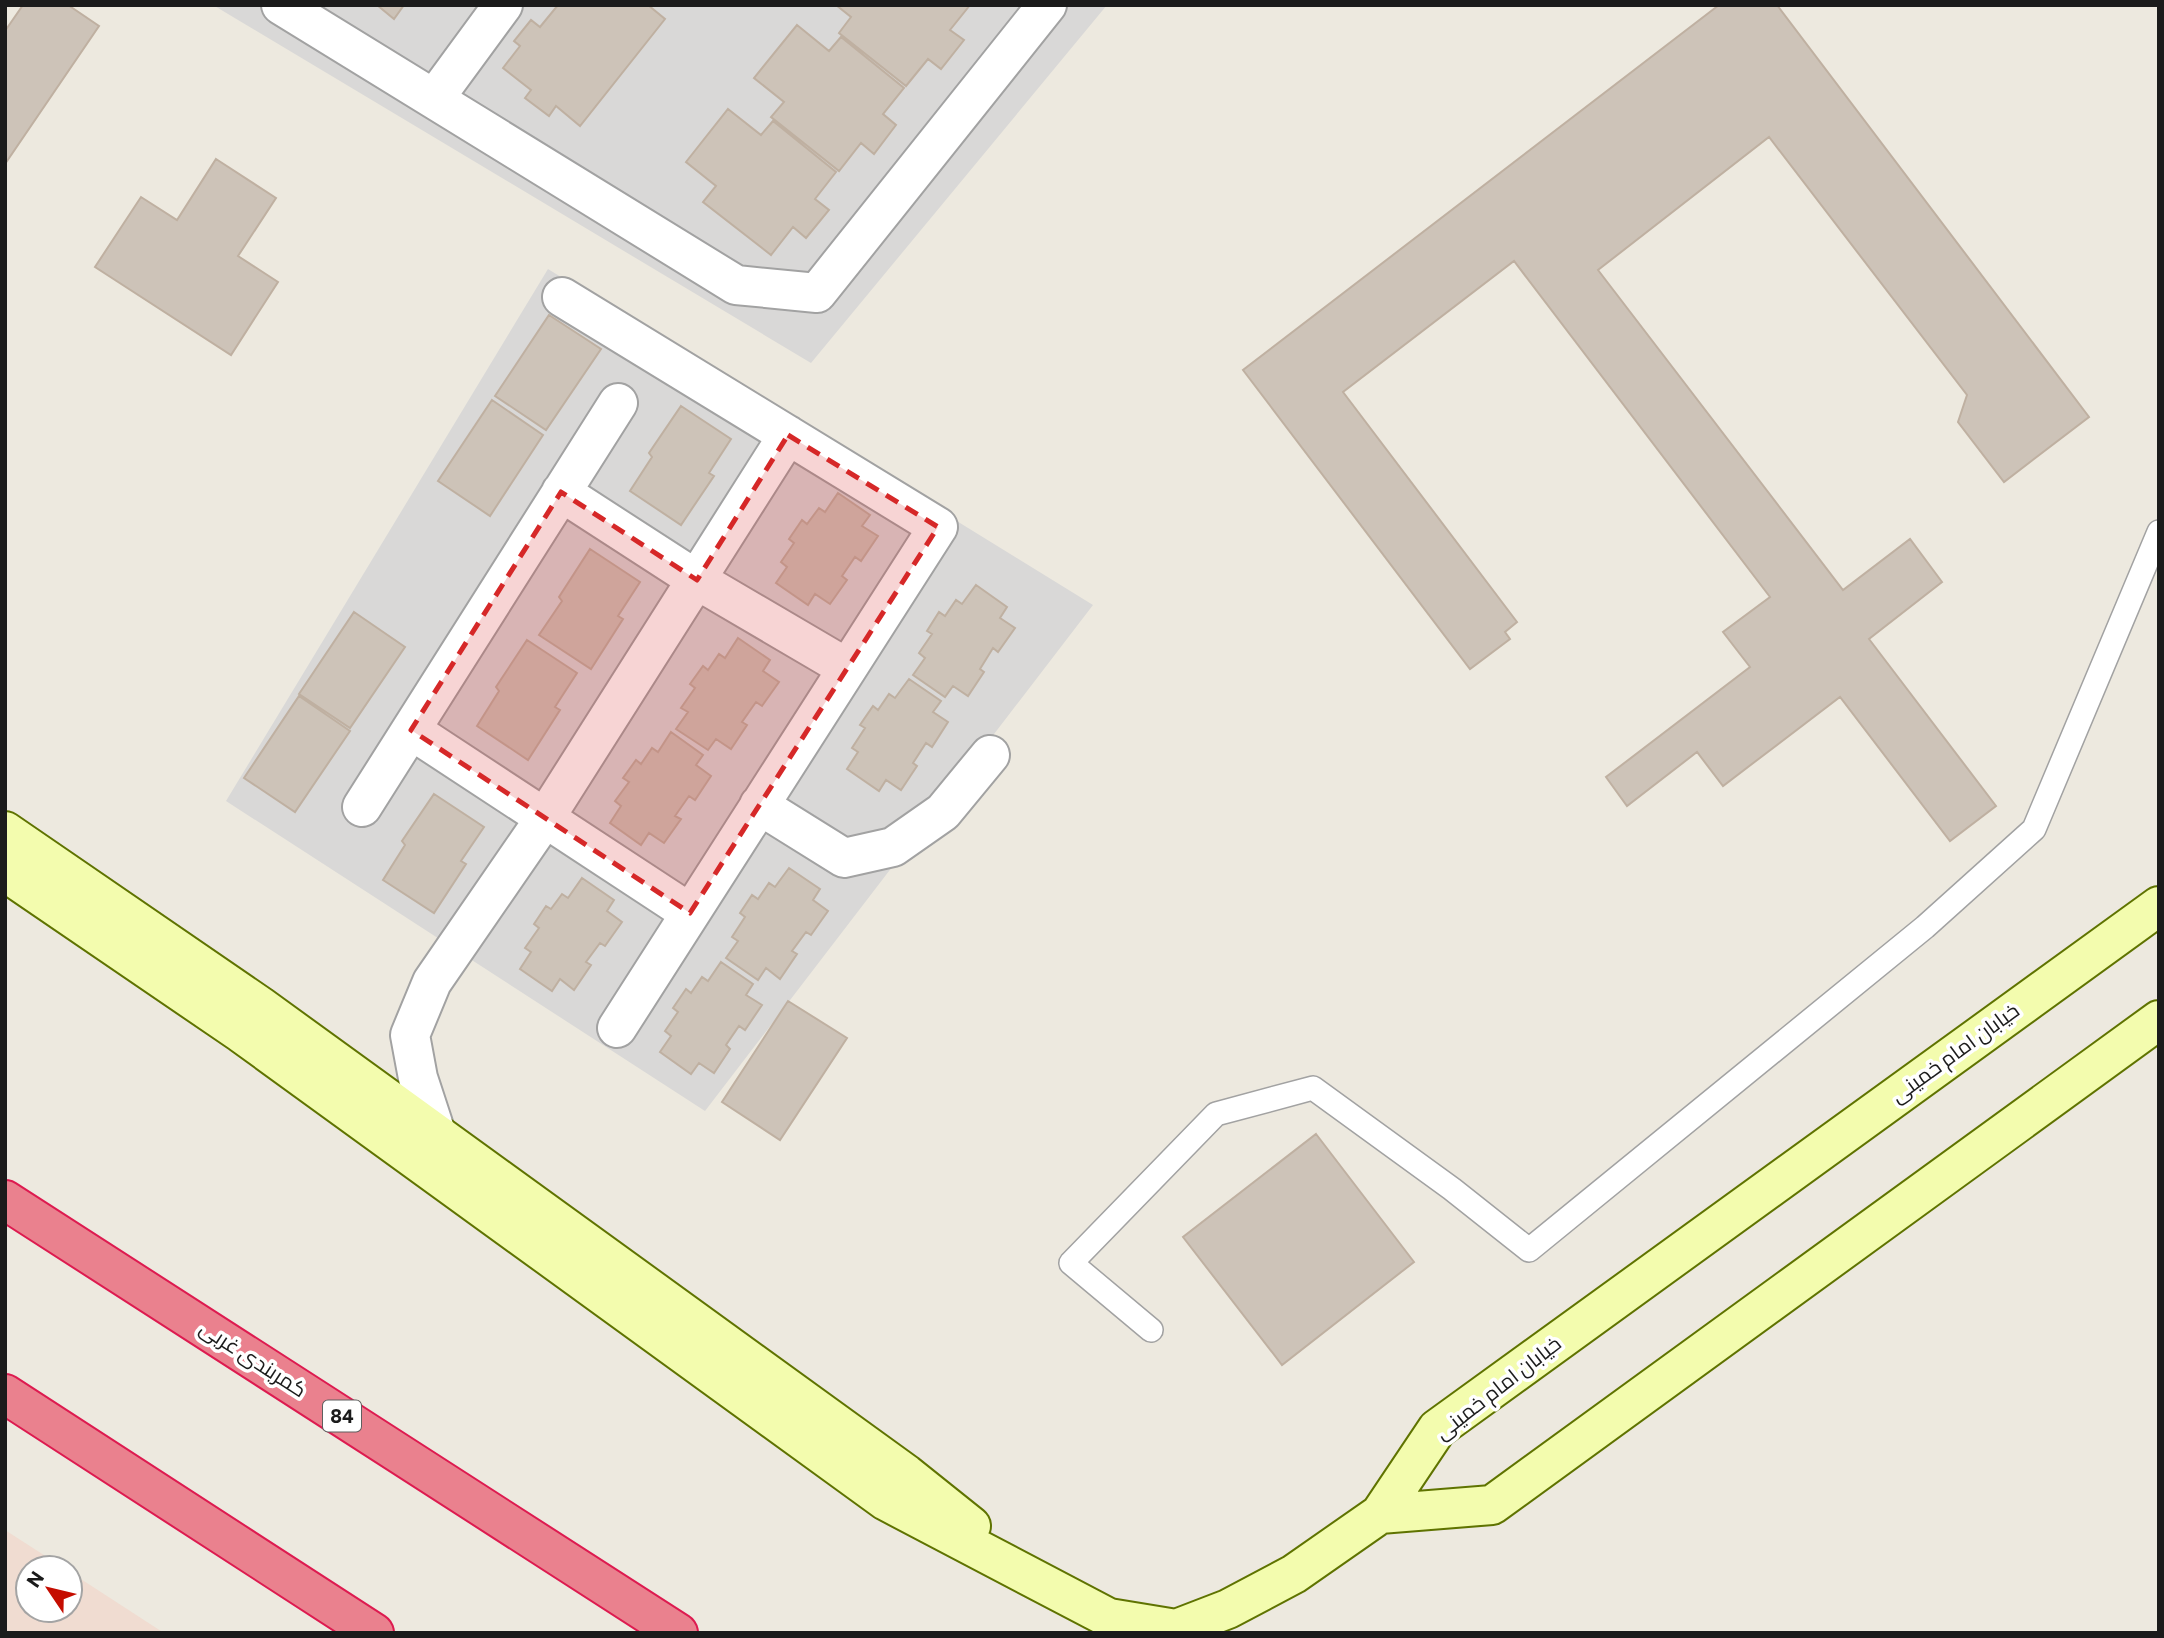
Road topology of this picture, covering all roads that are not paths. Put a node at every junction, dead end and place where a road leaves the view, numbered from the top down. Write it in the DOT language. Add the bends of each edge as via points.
graph roads {
  1 [pos="281,5"];
  2 [pos="503,5"];
  3 [pos="1047,5"];
  4 [pos="433,99"];
  5 [pos="562,297"];
  6 [pos="618,403"];
  7 [pos="788,435"];
  8 [pos="561,492"];
  9 [pos="2159,532"];
  10 [pos="697,580"];
  11 [pos="847,668"];
  12 [pos="411,730"];
  13 [pos="990,755"];
  14 [pos="760,805"];
  15 [pos="362,807"];
  16 [pos="545,818"];
  17 [pos="5,831"];
  18 [pos="5,872"];
  19 [pos="2159,905"];
  20 [pos="690,913"];
  21 [pos="2159,1020"];
  22 [pos="617,1028"];
  23 [pos="436,1133"];
  24 [pos="5,1200"];
  25 [pos="1151,1330"];
  26 [pos="5,1394"];
  27 [pos="1380,1514"];
  28 [pos="1030,1574"];
  29 [pos="374,1633"];
  30 [pos="678,1633"];
  1 -- 4 [label="street"];
  2 -- 4 [label="street"];
  3 -- 4 [label="street" via="817,293 736,285"];
  5 -- 7 [label="street"];
  6 -- 8 [label="street"];
  7 -- 10 [label="street"];
  7 -- 11 [label="street" via="938,527"];
  8 -- 10 [label="street"];
  8 -- 12 [label="street"];
  9 -- 25 [label="lane" via="2034,829 1925,927 1529,1250 1314,1088 1216,1114 1071,1263"];
  10 -- 11 [label="street"];
  10 -- 16 [label="street"];
  11 -- 14 [label="street"];
  12 -- 15 [label="street"];
  12 -- 16 [label="street"];
  13 -- 14 [label="street" via="943,812 893,847 844,858"];
  14 -- 20 [label="street"];
  16 -- 20 [label="street"];
  16 -- 23 [label="street" via="453,947 432,982 410,1035"];
  17 -- 23 [label="street"];
  18 -- 28 [label="street" via="241,1034 886,1501"];
  19 -- 27 [label="street, خیابان امام خمینی" via="1437,1429"];
  20 -- 22 [label="street"];
  21 -- 27 [label="street" via="1492,1505"];
  23 -- 28 [label="street" via="906,1474"];
  24 -- 30 [label="highway, کمربندی غربی / 84"];
  26 -- 29 [label="highway"];
  27 -- 28 [label="street" via="1294,1574 1228,1609 1176,1629 1109,1618"];
}
